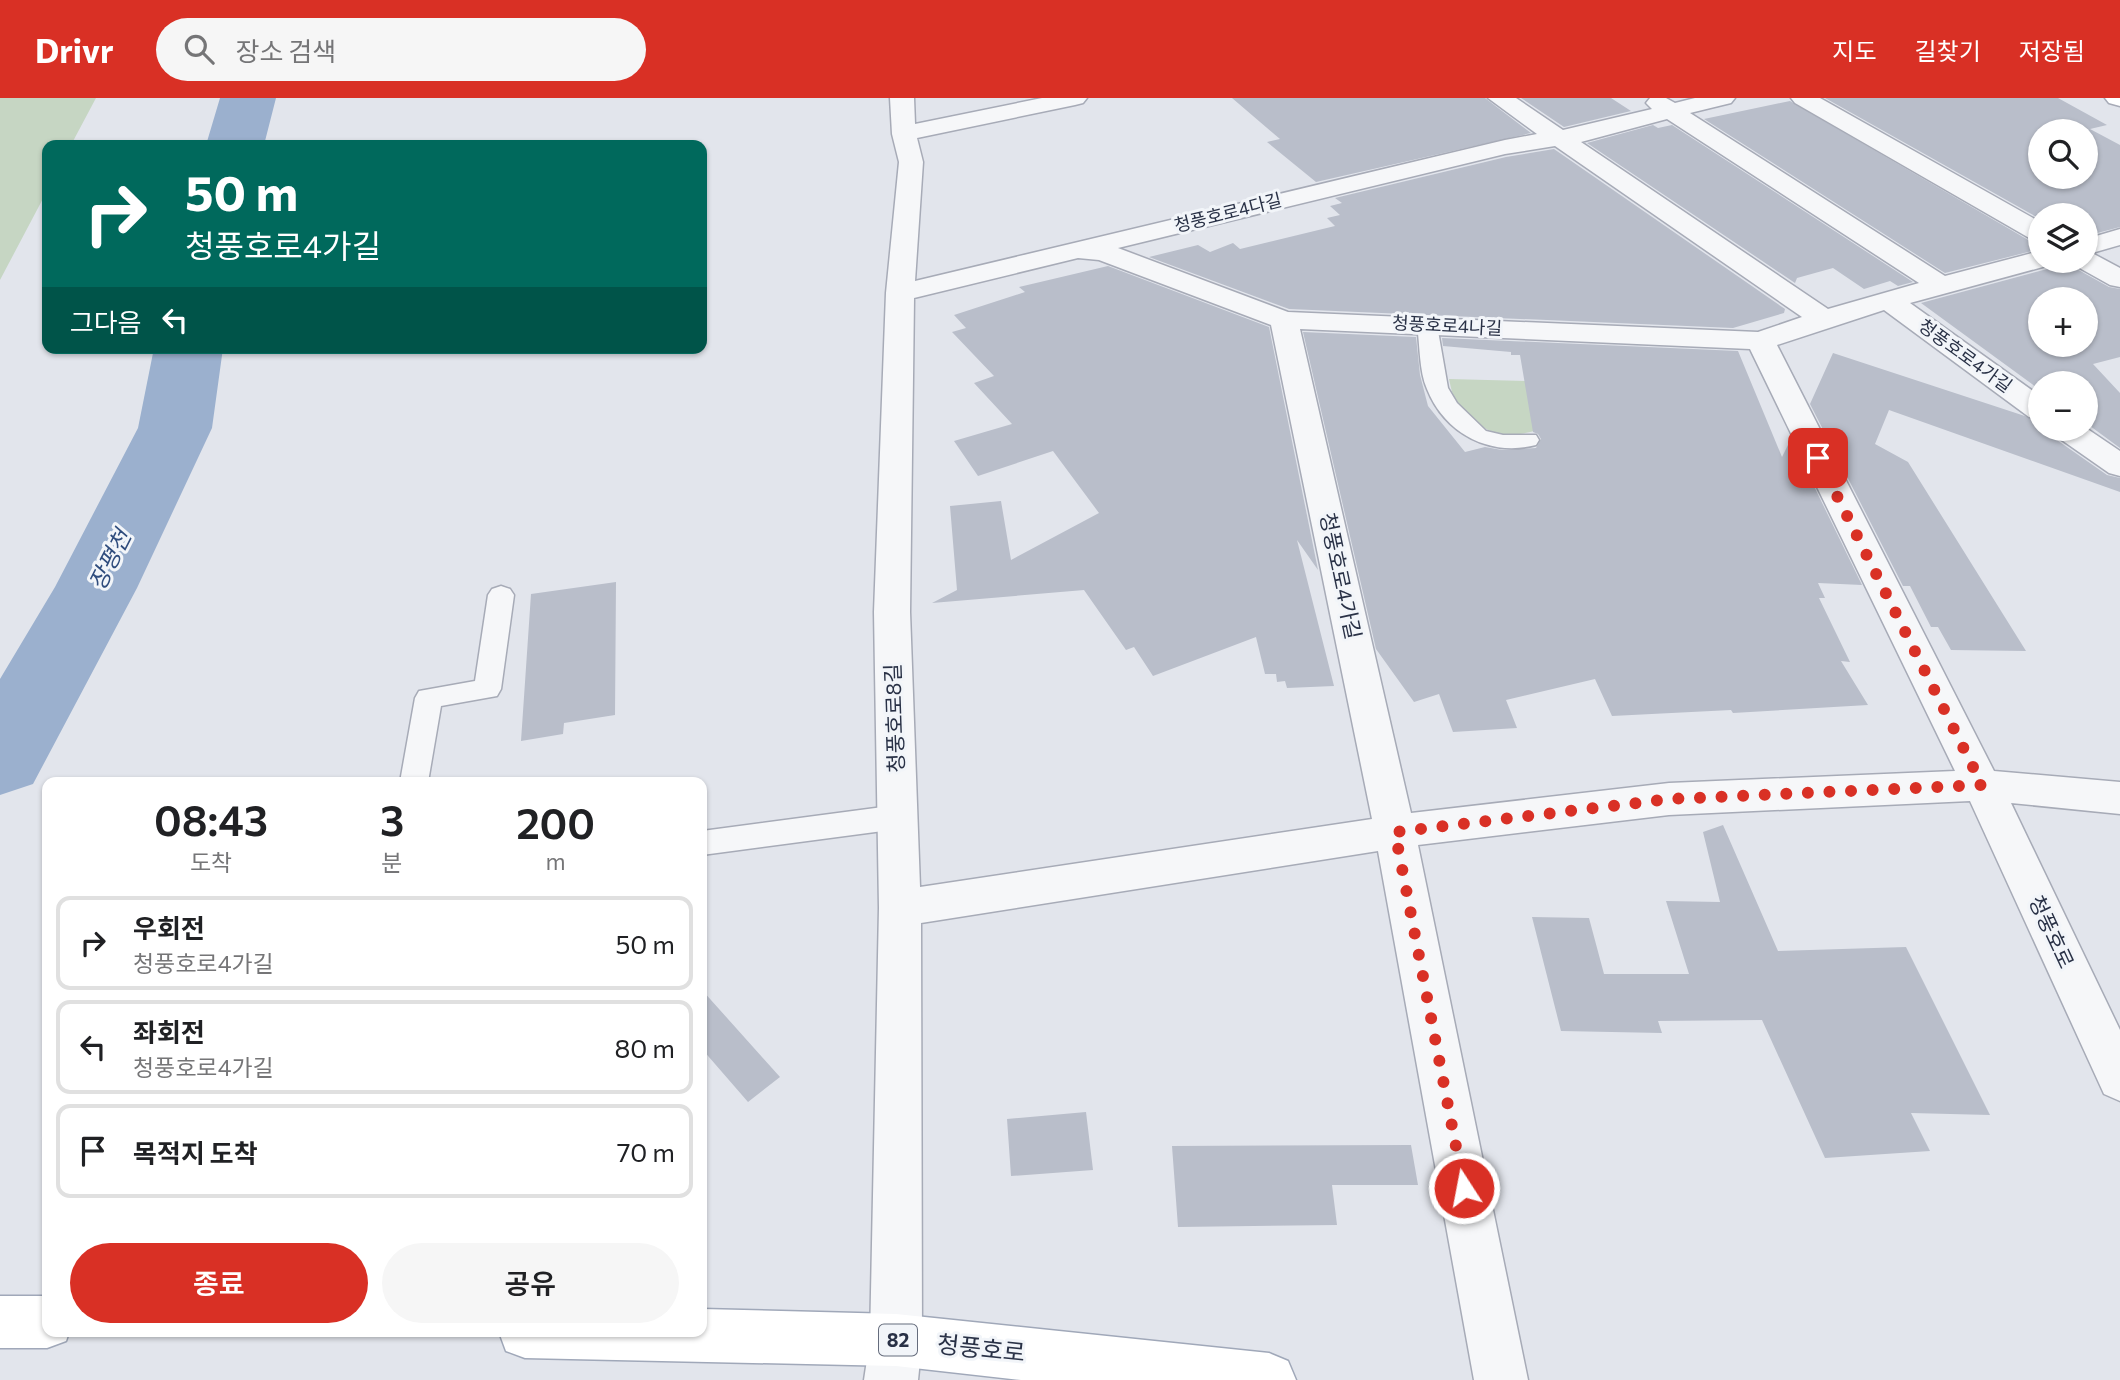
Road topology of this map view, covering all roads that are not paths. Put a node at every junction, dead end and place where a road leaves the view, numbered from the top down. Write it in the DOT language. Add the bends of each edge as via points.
graph roads {
  1 [pos="1075,98"];
  2 [pos="1500,98"];
  3 [pos="1650,98"];
  4 [pos="1723,98"];
  5 [pos="1803,98"];
  6 [pos="1672,111"];
  7 [pos="903,116"];
  8 [pos="1557,137"];
  9 [pos="2028,226"];
  10 [pos="2120,237"];
  11 [pos="2098,243"];
  12 [pos="1078,250"];
  13 [pos="2028,262"];
  14 [pos="2098,267"];
  15 [pos="2120,279"];
  16 [pos="1942,285"];
  17 [pos="900,293"];
  18 [pos="1891,300"];
  19 [pos="1824,319"];
  20 [pos="1284,320"];
  21 [pos="1427,325"];
  22 [pos="1760,341"];
  23 [pos="2028,401"];
  24 [pos="1528,440"];
  25 [pos="2084,441"];
  26 [pos="2120,466"];
  27 [pos="502,595"];
  28 [pos="415,777"];
  29 [pos="1982,785"];
  30 [pos="2120,798"];
  31 [pos="898,817"];
  32 [pos="1395,832"];
  33 [pos="707,842"];
  34 [pos="901,908"];
  35 [pos="2120,1079"];
  36 [pos="591,1337"];
  37 [pos="894,1360"];
  38 [pos="1269,1380"];
  39 [pos="1501,1380"];
  1 -- 7 [label="street"];
  2 -- 8 [label="street"];
  3 -- 6 [label="street"];
  4 -- 6 [label="street, 청풍호로4다길"];
  5 -- 9 [label="street"];
  6 -- 8 [label="street, 청풍호로4다길"];
  6 -- 16 [label="street"];
  7 -- 17 [label="street, 청풍호로8길" via="911,162"];
  8 -- 12 [label="street, 청풍호로4다길"];
  8 -- 19 [label="street"];
  10 -- 11 [label="street"];
  12 -- 17 [label="street, 청풍호로4다길"];
  12 -- 20 [label="street, 청풍호로4나길" via="1103,252"];
  13 -- 16 [label="street, 청풍호로4나길"];
  14 -- 15 [label="street"];
  16 -- 18 [label="street, 청풍호로4나길"];
  17 -- 31 [label="street, 청풍호로8길" via="892,612"];
  18 -- 19 [label="street, 청풍호로4나길"];
  18 -- 23 [label="street, 청풍호로4가길"];
  19 -- 22 [label="street, 청풍호로4나길"];
  20 -- 21 [label="street, 청풍호로4나길"];
  20 -- 32 [label="street, 청풍호로4가길"];
  21 -- 22 [label="street, 청풍호로4나길"];
  21 -- 24 [label="lane" via="1437,388 1448,407 1478,436 1503,442"];
  22 -- 29 [label="street"];
  25 -- 26 [label="street"];
  27 -- 28 [label="lane" via="487,690 429,698"];
  29 -- 30 [label="street"];
  29 -- 32 [label="street" via="1670,799"];
  29 -- 35 [label="street, 청풍호로"];
  31 -- 33 [label="lane"];
  31 -- 34 [label="street, 청풍호로8길"];
  32 -- 34 [label="street"];
  32 -- 39 [label="street"];
  34 -- 37 [label="street, 청풍호로8길"];
  36 -- 37 [label="main road, 청풍호로 / 82"];
  37 -- 38 [label="main road, 청풍호로 / 82"];
}
